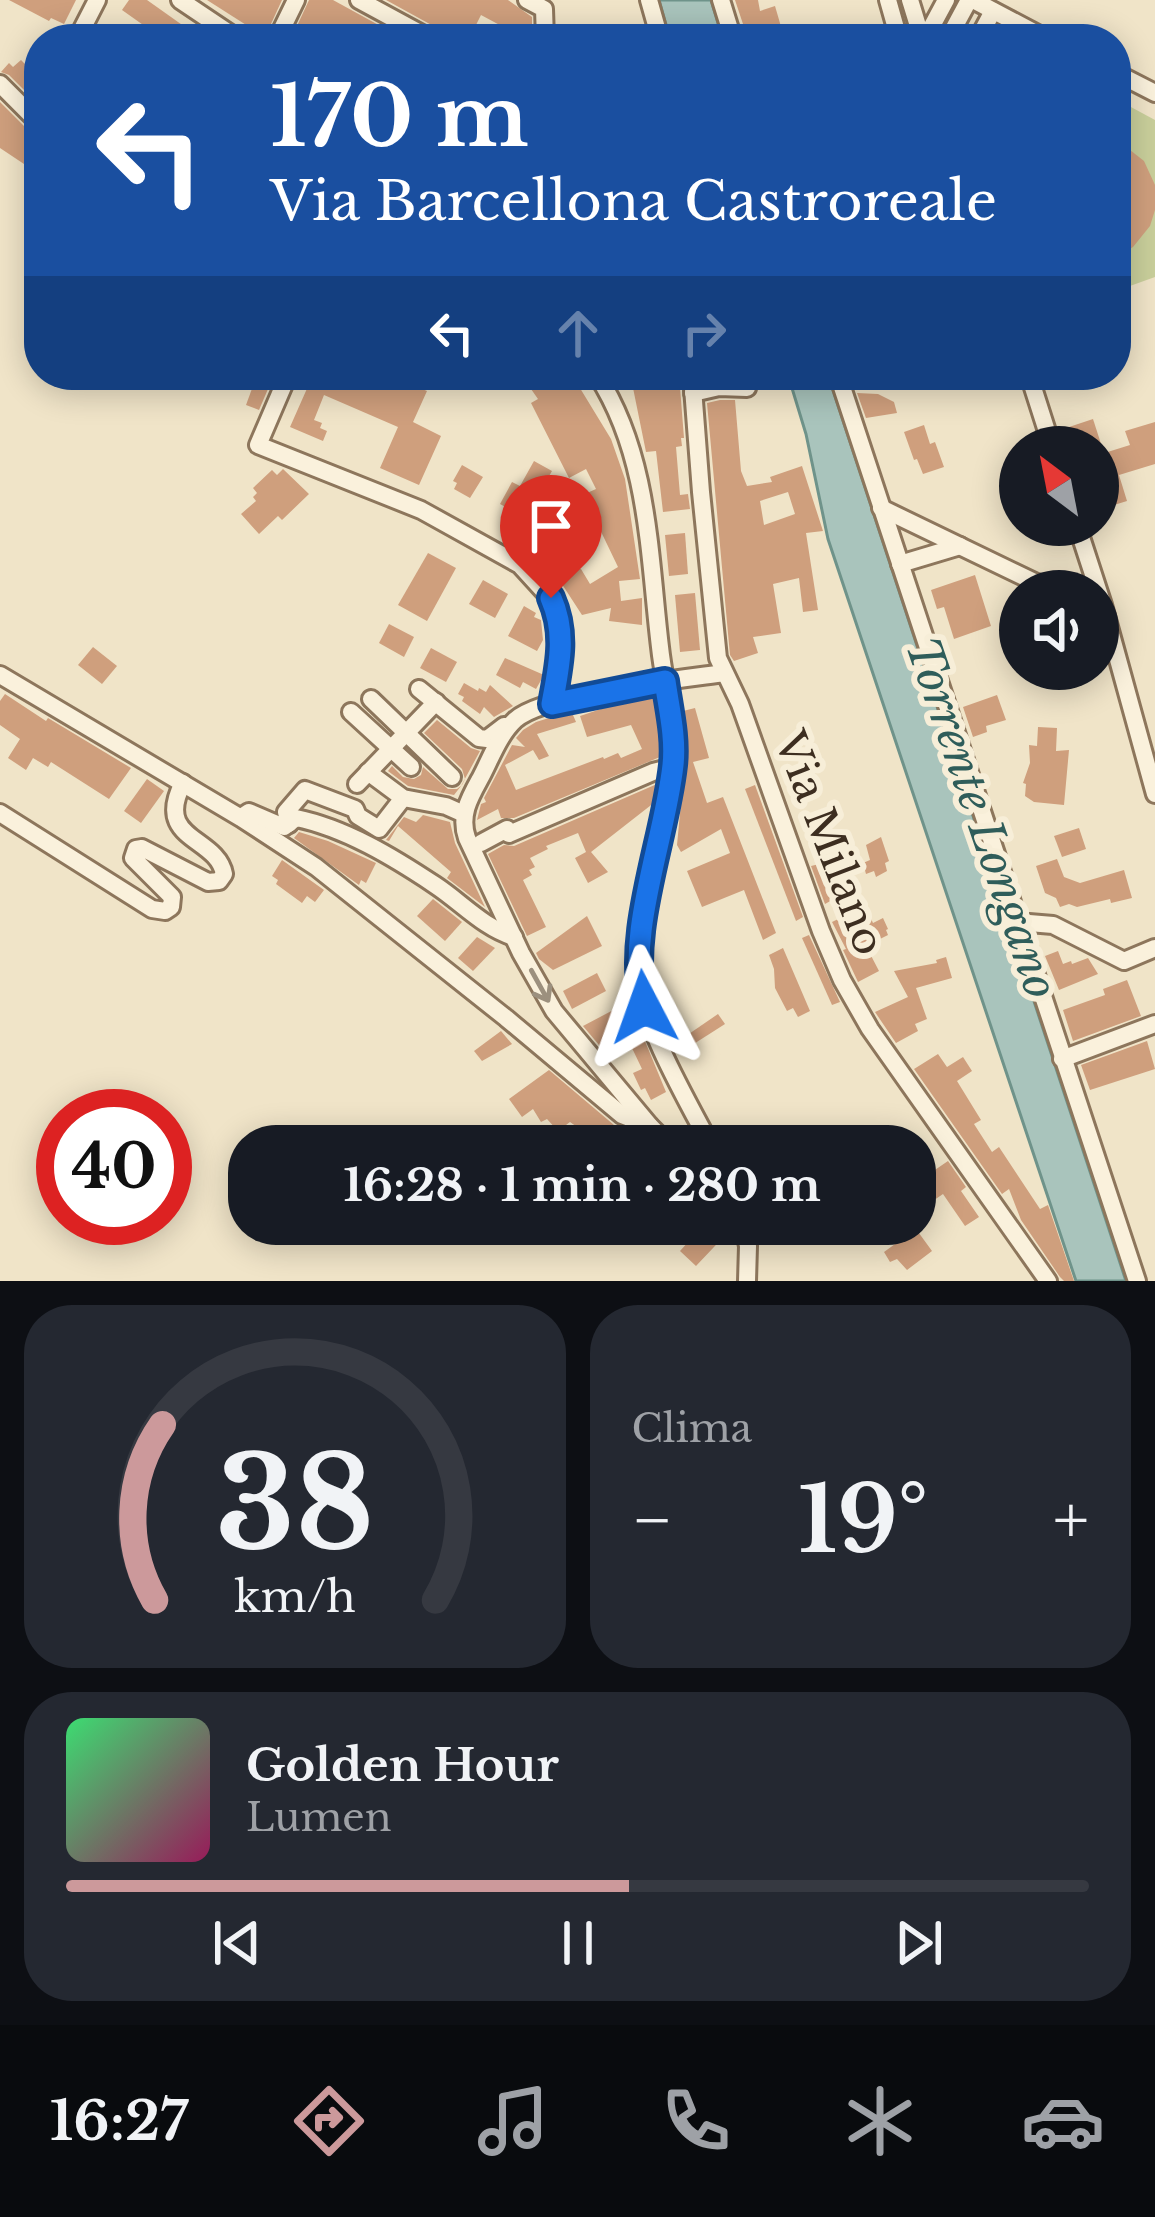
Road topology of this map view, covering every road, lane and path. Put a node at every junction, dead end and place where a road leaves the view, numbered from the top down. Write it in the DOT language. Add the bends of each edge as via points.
graph roads {
  1 [pos="180,0"];
  2 [pos="359,0"];
  3 [pos="527,0"];
  4 [pos="971,0"];
  5 [pos="993,11"];
  6 [pos="206,24"];
  7 [pos="403,24"];
  8 [pos="544,24"];
  9 [pos="986,24"];
  10 [pos="1004,24"];
  11 [pos="0,84"];
  12 [pos="24,105"];
  13 [pos="282,390"];
  14 [pos="606,390"];
  15 [pos="694,390"];
  16 [pos="843,390"];
  17 [pos="1034,390"];
  18 [pos="1045,426"];
  19 [pos="881,508"];
  20 [pos="960,546"];
  21 [pos="900,564"];
  22 [pos="1009,570"];
  23 [pos="1119,656"];
  24 [pos="724,673"];
  25 [pos="0,675"];
  26 [pos="665,681"];
  27 [pos="419,689"];
  28 [pos="370,698"];
  29 [pos="436,702"];
  30 [pos="552,704"];
  31 [pos="351,712"];
  32 [pos="510,725"];
  33 [pos="1147,733"];
  34 [pos="407,734"];
  35 [pos="392,748"];
  36 [pos="411,767"];
  37 [pos="673,767"];
  38 [pos="452,776"];
  39 [pos="183,783"];
  40 [pos="1155,794"];
  41 [pos="403,798"];
  42 [pos="0,813"];
  43 [pos="464,814"];
  44 [pos="241,818"];
  45 [pos="289,824"];
  46 [pos="481,843"];
  47 [pos="1017,922"];
  48 [pos="514,937"];
  49 [pos="1155,948"];
  50 [pos="1155,1024"];
  51 [pos="1062,1059"];
  52 [pos="647,1125"];
  53 [pos="649,1125"];
  54 [pos="701,1125"];
  55 [pos="748,1245"];
  56 [pos="747,1281"];
  57 [pos="1048,1281"];
  58 [pos="1137,1281"];
  1 -- 6 [label="street"];
  2 -- 7 [label="street"];
  3 -- 8 [label="street" via="544,9"];
  4 -- 5 [label="street"];
  5 -- 9 [label="street"];
  5 -- 10 [label="street"];
  11 -- 12 [label="street"];
  13 -- 30 [label="street" via="258,445 421,510 520,565 551,598 562,638"];
  14 -- 26 [label="street" via="633,454"];
  15 -- 24 [label="street, Via Milano"];
  16 -- 19 [label="street"];
  17 -- 18 [label="street"];
  19 -- 20 [label="street"];
  19 -- 21 [label="street"];
  20 -- 21 [label="street"];
  20 -- 22 [label="street"];
  21 -- 47 [label="street"];
  23 -- 33 [label="street"];
  24 -- 26 [label="street"];
  24 -- 57 [label="street, Via Milano" via="850,995"];
  25 -- 39 [label="street"];
  26 -- 30 [label="street"];
  26 -- 37 [label="street"];
  27 -- 29 [label="street"];
  28 -- 34 [label="street"];
  29 -- 32 [label="street" via="479,738"];
  29 -- 34 [label="street"];
  30 -- 32 [label="street"];
  31 -- 35 [label="street"];
  32 -- 43 [label="street"];
  33 -- 40 [label="street"];
  34 -- 35 [label="street"];
  34 -- 38 [label="street"];
  35 -- 36 [label="street"];
  35 -- 41 [label="street" via="362,778"];
  37 -- 46 [label="street"];
  37 -- 54 [label="street" via="639,982"];
  39 -- 42 [label="street" via="175,815 224,874 208,882 136,849 133,858 172,897 165,911"];
  39 -- 44 [label="street"];
  41 -- 43 [label="street"];
  41 -- 45 [label="street" via="379,829 355,809 305,790 286,812"];
  43 -- 48 [label="street" via="467,838"];
  44 -- 45 [label="street" via="249,812"];
  44 -- 52 [label="street" via="376,912 622,1115"];
  45 -- 48 [label="street" via="296,818 341,832"];
  47 -- 49 [label="street" via="1053,926 1124,961"];
  47 -- 51 [label="street"];
  48 -- 53 [label="street, one-way" via="554,1011"];
  50 -- 51 [label="street"];
  51 -- 58 [label="street"];
  55 -- 56 [label="street"];
}
